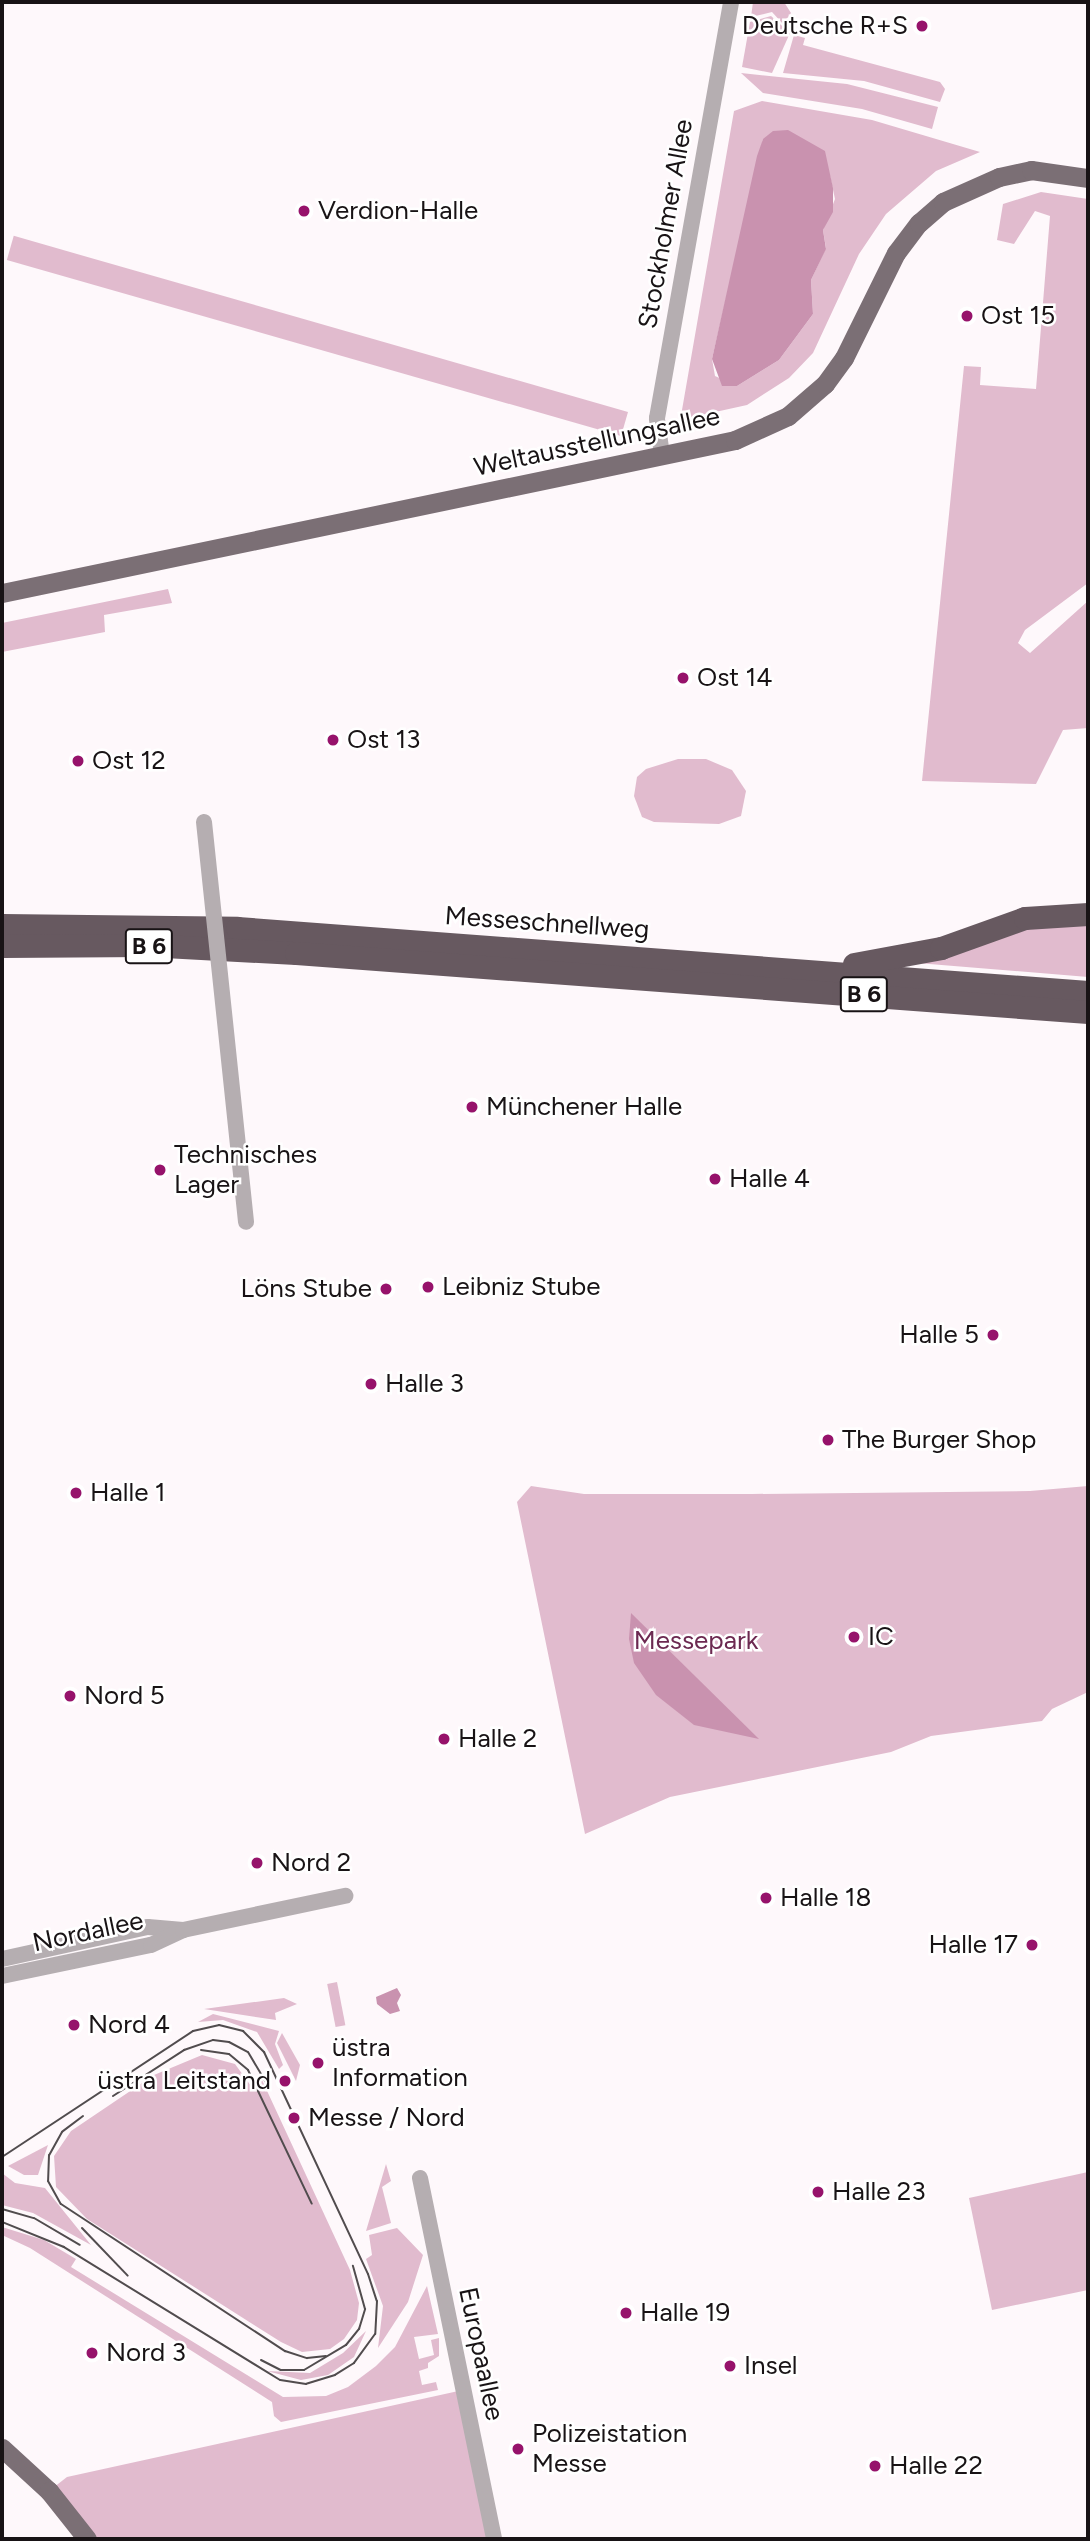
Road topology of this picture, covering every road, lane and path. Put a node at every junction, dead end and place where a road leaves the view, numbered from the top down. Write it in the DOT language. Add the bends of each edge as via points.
graph roads {
  1 [pos="731,2"];
  2 [pos="1088,178"];
  3 [pos="662,455"];
  4 [pos="2,593"];
  5 [pos="204,822"];
  6 [pos="1088,914"];
  7 [pos="2,925"];
  8 [pos="2,946"];
  9 [pos="793,969"];
  10 [pos="1088,992"];
  11 [pos="1088,1012"];
  12 [pos="246,1222"];
  13 [pos="345,1896"];
  14 [pos="183,1930"];
  15 [pos="2,1959"];
  16 [pos="2,1976"];
  17 [pos="420,2178"];
  18 [pos="2,2448"];
  19 [pos="87,2539"];
  20 [pos="494,2539"];
  1 -- 3 [label="street, Stockholmer Allee" via="657,418"];
  2 -- 3 [label="main road, Weltausstellungsallee" via="1031,170 999,177 943,202 896,253 844,358 825,384 789,416 736,440"];
  3 -- 4 [label="main road, Weltausstellungsallee"];
  5 -- 12 [label="street, bridge"];
  6 -- 9 [label="highway" via="1025,918 902,958"];
  7 -- 9 [label="highway, Messeschnellweg / B 6" via="237,928"];
  8 -- 11 [label="highway, Messeschnellweg / B 6" via="296,953"];
  9 -- 10 [label="highway, Messeschnellweg / B 6"];
  13 -- 14 [label="street, Nordallee"];
  14 -- 15 [label="street, Nordallee" via="148,1927"];
  14 -- 16 [label="street, Nordallee" via="151,1945"];
  17 -- 20 [label="street, Europaallee"];
  18 -- 19 [label="main road" via="49,2491"];
}
